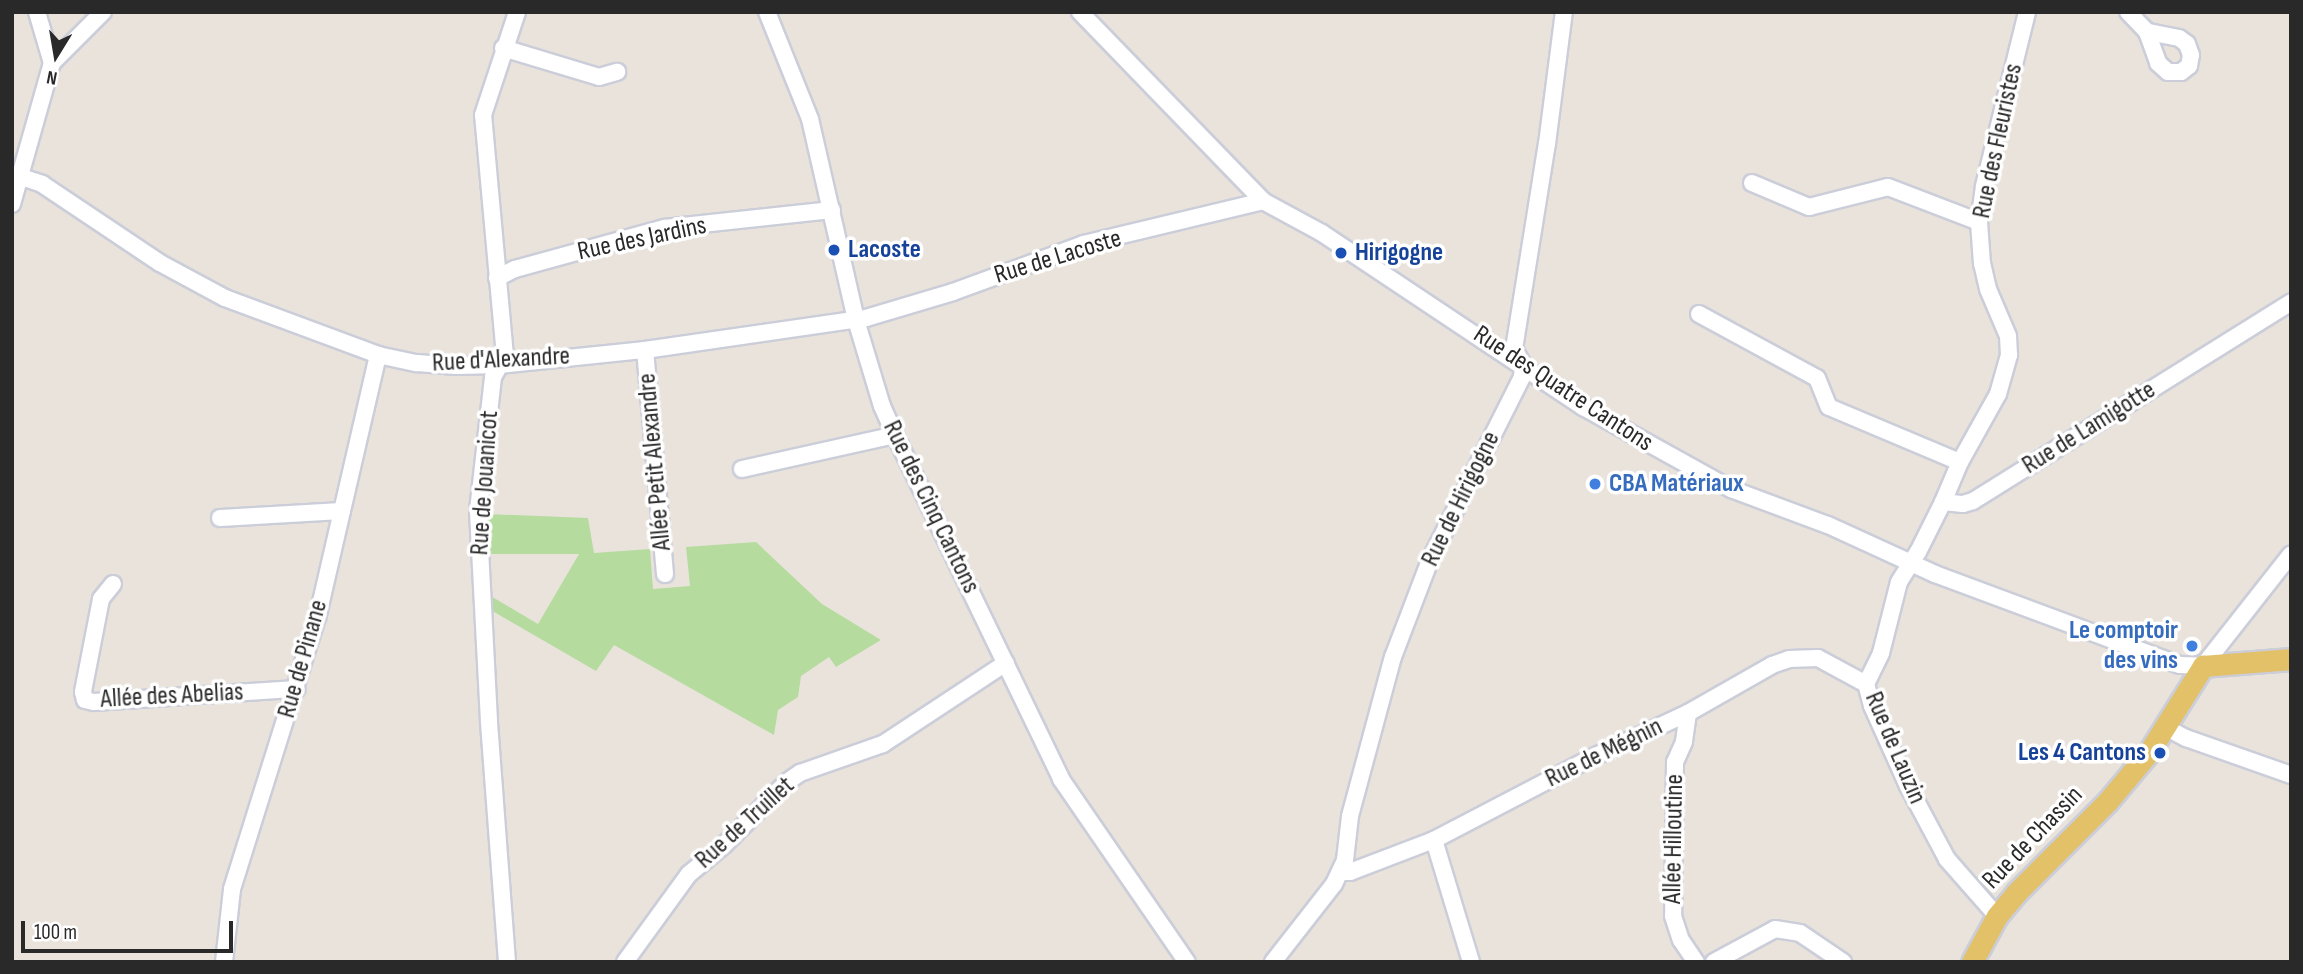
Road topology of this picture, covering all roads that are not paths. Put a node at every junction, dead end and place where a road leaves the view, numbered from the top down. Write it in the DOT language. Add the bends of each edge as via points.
graph roads {
  1 [pos="37,12"];
  2 [pos="103,12"];
  3 [pos="517,12"];
  4 [pos="767,12"];
  5 [pos="1080,12"];
  6 [pos="1564,12"];
  7 [pos="2027,12"];
  8 [pos="2128,12"];
  9 [pos="2147,32"];
  10 [pos="503,48"];
  11 [pos="51,63"];
  12 [pos="617,72"];
  13 [pos="17,175"];
  14 [pos="1752,183"];
  15 [pos="1263,201"];
  16 [pos="12,204"];
  17 [pos="832,210"];
  18 [pos="1979,222"];
  19 [pos="497,278"];
  20 [pos="2291,302"];
  21 [pos="1699,314"];
  22 [pos="856,320"];
  23 [pos="645,350"];
  24 [pos="378,355"];
  25 [pos="499,365"];
  26 [pos="1522,365"];
  27 [pos="895,435"];
  28 [pos="1960,462"];
  29 [pos="742,469"];
  30 [pos="1943,502"];
  31 [pos="342,511"];
  32 [pos="220,518"];
  33 [pos="2288,561"];
  34 [pos="1911,564"];
  35 [pos="665,574"];
  36 [pos="113,584"];
  37 [pos="2291,659"];
  38 [pos="1006,663"];
  39 [pos="2203,666"];
  40 [pos="1866,684"];
  41 [pos="297,689"];
  42 [pos="1688,713"];
  43 [pos="2165,727"];
  44 [pos="2291,775"];
  45 [pos="1434,840"];
  46 [pos="1340,872"];
  47 [pos="1997,916"];
  48 [pos="224,962"];
  49 [pos="508,962"];
  50 [pos="625,962"];
  51 [pos="1188,962"];
  52 [pos="1273,962"];
  53 [pos="1471,962"];
  54 [pos="1696,962"];
  55 [pos="1714,962"];
  56 [pos="1843,962"];
  57 [pos="1972,962"];
  1 -- 11 [label="street"];
  2 -- 11 [label="street"];
  3 -- 10 [label="street, Rue de Jouanicot"];
  4 -- 17 [label="street, Rue des Cinq Cantons" via="810,119"];
  5 -- 15 [label="street, Rue des Quatre Cantons"];
  6 -- 26 [label="street, Rue de Hirigogne" via="1514,349"];
  7 -- 18 [label="street, Rue des Fleuristes"];
  8 -- 9 [label="street"];
  10 -- 12 [label="street" via="599,77"];
  10 -- 19 [label="street, Rue de Jouanicot" via="483,115"];
  11 -- 13 [label="street"];
  13 -- 16 [label="street"];
  13 -- 24 [label="street, Rue d'Alexandre" via="42,184 160,263 225,298"];
  14 -- 18 [label="street" via="1809,207 1888,187"];
  15 -- 22 [label="street, Rue de Lacoste" via="1084,244 953,292"];
  15 -- 26 [label="street, Rue des Quatre Cantons" via="1322,233"];
  17 -- 19 [label="street, Rue des Jardins" via="664,228"];
  17 -- 22 [label="street, Rue des Cinq Cantons"];
  18 -- 28 [label="street, Rue des Fleuristes" via="1982,264 2008,336 2009,355 1998,394"];
  19 -- 25 [label="street, Rue de Jouanicot" via="505,356"];
  20 -- 30 [label="street, Rue de Lamigotte" via="1973,501"];
  21 -- 28 [label="street" via="1817,378 1829,407"];
  22 -- 23 [label="street, Rue d'Alexandre"];
  22 -- 27 [label="street, Rue des Cinq Cantons"];
  23 -- 25 [label="street, Rue d'Alexandre"];
  23 -- 35 [label="street, Allée Petit Alexandre"];
  24 -- 25 [label="street, Rue d'Alexandre" via="416,363"];
  24 -- 31 [label="street, Rue de Pinane"];
  25 -- 49 [label="street, Rue de Jouanicot" via="493,377 478,536"];
  26 -- 34 [label="street, Rue des Quatre Cantons" via="1583,407 1687,467"];
  26 -- 46 [label="street, Rue de Hirigogne" via="1522,377 1430,560 1393,657 1350,816"];
  27 -- 29 [label="street"];
  27 -- 38 [label="street, Rue des Cinq Cantons"];
  28 -- 30 [label="street, Rue des Fleuristes"];
  30 -- 34 [label="street"];
  31 -- 32 [label="street"];
  31 -- 41 [label="street, Rue de Pinane"];
  33 -- 39 [label="street, Rue de Chassin"];
  34 -- 39 [label="street, Rue des Quatre Cantons" via="2180,666"];
  34 -- 40 [label="street, Rue de Lauzin" via="1899,582 1881,653"];
  36 -- 41 [label="street, Allée des Abelias" via="101,599 85,700"];
  37 -- 39 [label="main road"];
  38 -- 50 [label="street, Rue de Truillet" via="883,744 800,773 787,782 689,874"];
  38 -- 51 [label="street, Rue des Cinq Cantons" via="1061,779"];
  39 -- 43 [label="main road, Rue de Chassin"];
  40 -- 42 [label="street, Rue de Mégnin" via="1818,658 1789,659"];
  40 -- 47 [label="street, Rue de Lauzin" via="1881,728 1927,823 1959,874"];
  41 -- 48 [label="street, Rue de Pinane" via="232,889"];
  42 -- 45 [label="street, Rue de Mégnin"];
  42 -- 54 [label="street, Allée Hilloutine" via="1684,742 1675,762 1673,916 1681,940"];
  43 -- 44 [label="street"];
  43 -- 47 [label="main road, Rue de Chassin" via="2108,801 2046,860"];
  45 -- 46 [label="street, Rue de Mégnin"];
  45 -- 53 [label="street"];
  46 -- 52 [label="street, Rue de Hirigogne"];
  47 -- 57 [label="main road, Rue de Chassin"];
  55 -- 56 [label="street" via="1775,929 1800,933"];
}
